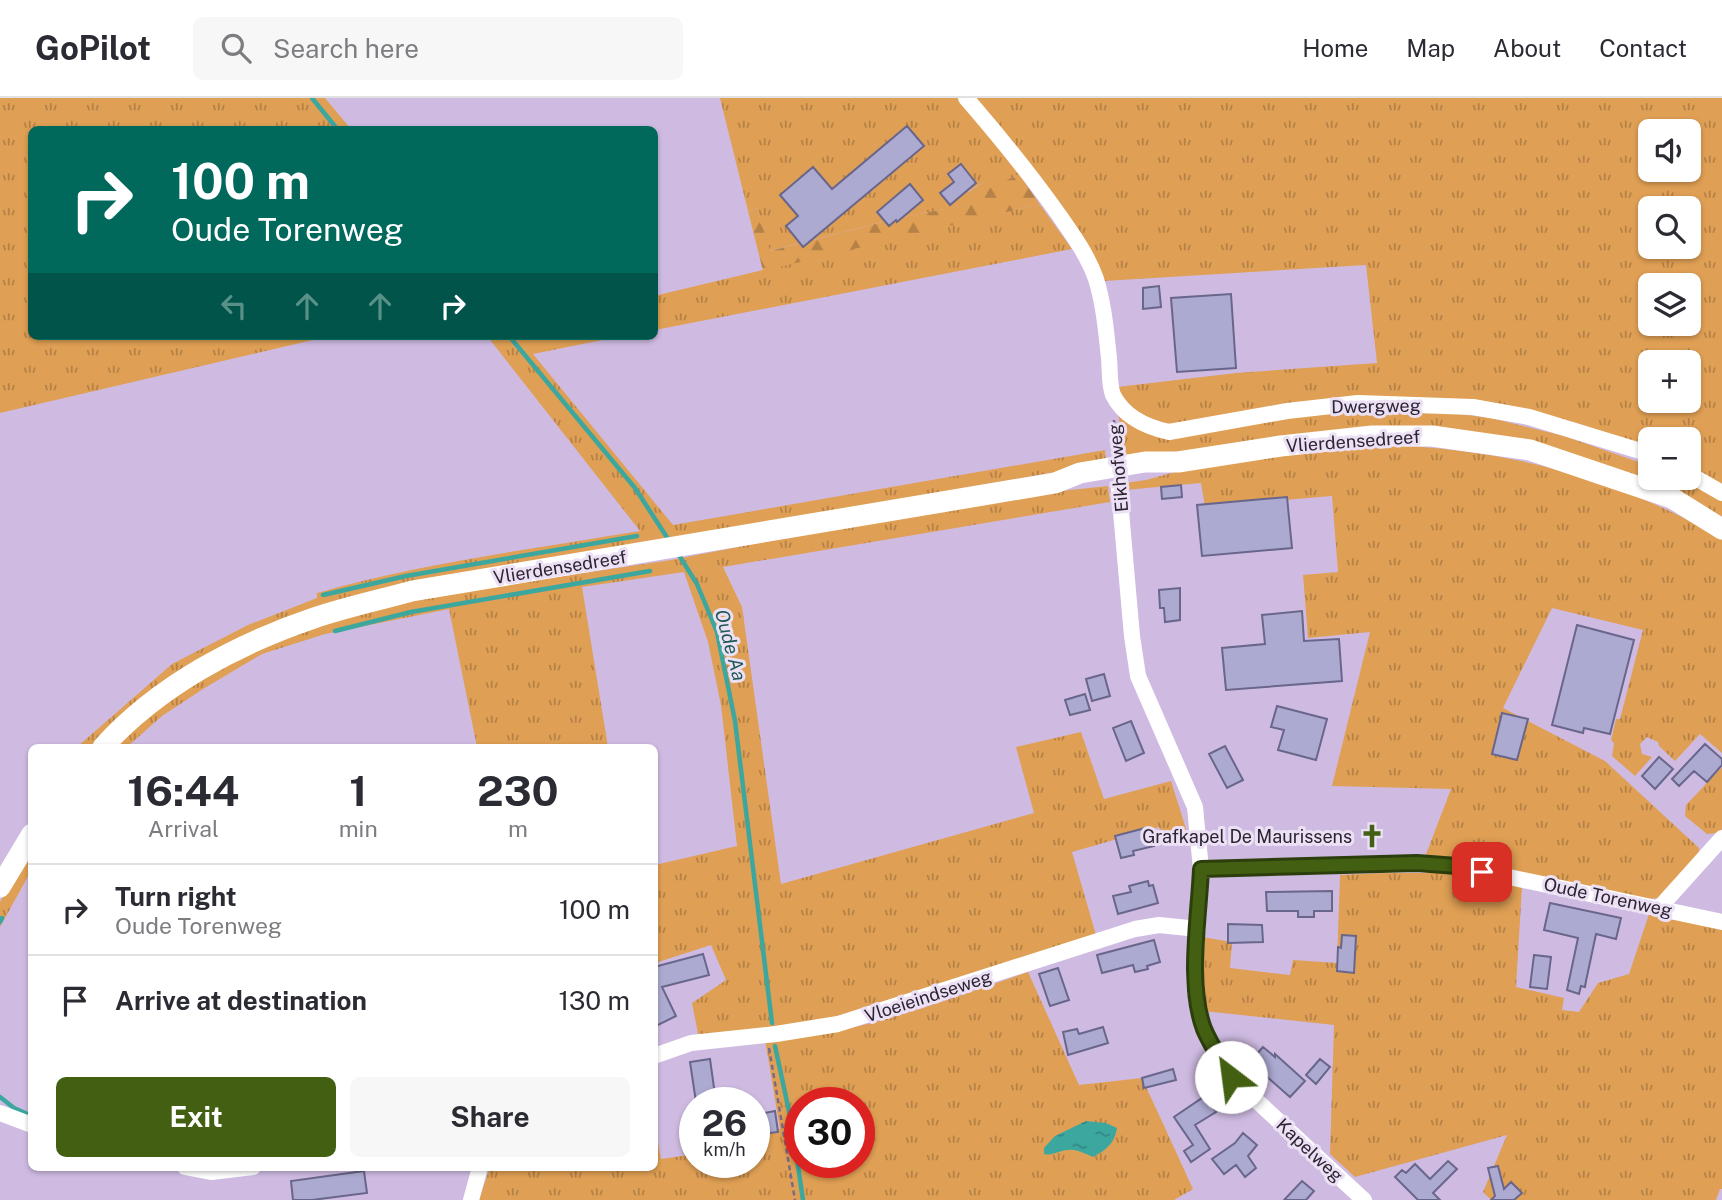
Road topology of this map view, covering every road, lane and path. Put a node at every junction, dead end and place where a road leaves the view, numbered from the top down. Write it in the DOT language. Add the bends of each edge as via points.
graph roads {
  1 [pos="966,98"];
  2 [pos="1112,393"];
  3 [pos="1638,450"];
  4 [pos="1178,462"];
  5 [pos="1117,466"];
  6 [pos="1701,481"];
  7 [pos="1055,483"];
  8 [pos="1119,489"];
  9 [pos="1722,493"];
  10 [pos="1722,529"];
  11 [pos="106,744"];
  12 [pos="1722,838"];
  13 [pos="28,841"];
  14 [pos="1201,869"];
  15 [pos="0,887"];
  16 [pos="1660,907"];
  17 [pos="1722,922"];
  18 [pos="1198,929"];
  19 [pos="766,1035"];
  20 [pos="658,1055"];
  21 [pos="0,1113"];
  22 [pos="28,1124"];
  23 [pos="479,1171"];
  24 [pos="471,1200"];
  25 [pos="795,1200"];
  26 [pos="1364,1200"];
  1 -- 2 [label="street" via="1029,172 1079,244 1103,307"];
  2 -- 3 [label="street, Dwergweg" via="1138,421 1169,432 1358,403 1473,407 1529,417"];
  2 -- 5 [label="path, Eikhofweg"];
  4 -- 5 [label="main road, Vlierdensedreef"];
  4 -- 7 [label="main road, Vlierdensedreef" via="1148,475 1082,485"];
  4 -- 10 [label="main road, Vlierdensedreef" via="1373,436 1432,436 1530,450 1672,498"];
  5 -- 7 [label="main road, Vlierdensedreef"];
  6 -- 9 [label="street"];
  7 -- 11 [label="main road, Vlierdensedreef" via="412,591 316,617 260,638 197,671 159,696"];
  8 -- 14 [label="street, Eikhofweg" via="1138,676 1195,807"];
  12 -- 16 [label="street"];
  13 -- 15 [label="main road"];
  14 -- 16 [label="street, Oude Torenweg" via="1457,866"];
  14 -- 18 [label="street, Kapelweg"];
  16 -- 17 [label="street, Oude Torenweg"];
  18 -- 19 [label="street, Vloeieindseweg" via="1159,925 1135,929 838,1024"];
  18 -- 26 [label="street, Kapelweg" via="1194,983 1198,1010 1231,1077"];
  19 -- 20 [label="street, Vloeieindseweg" via="691,1043"];
  19 -- 25 [label="path"];
  21 -- 22 [label="street"];
  23 -- 24 [label="street"];
}
